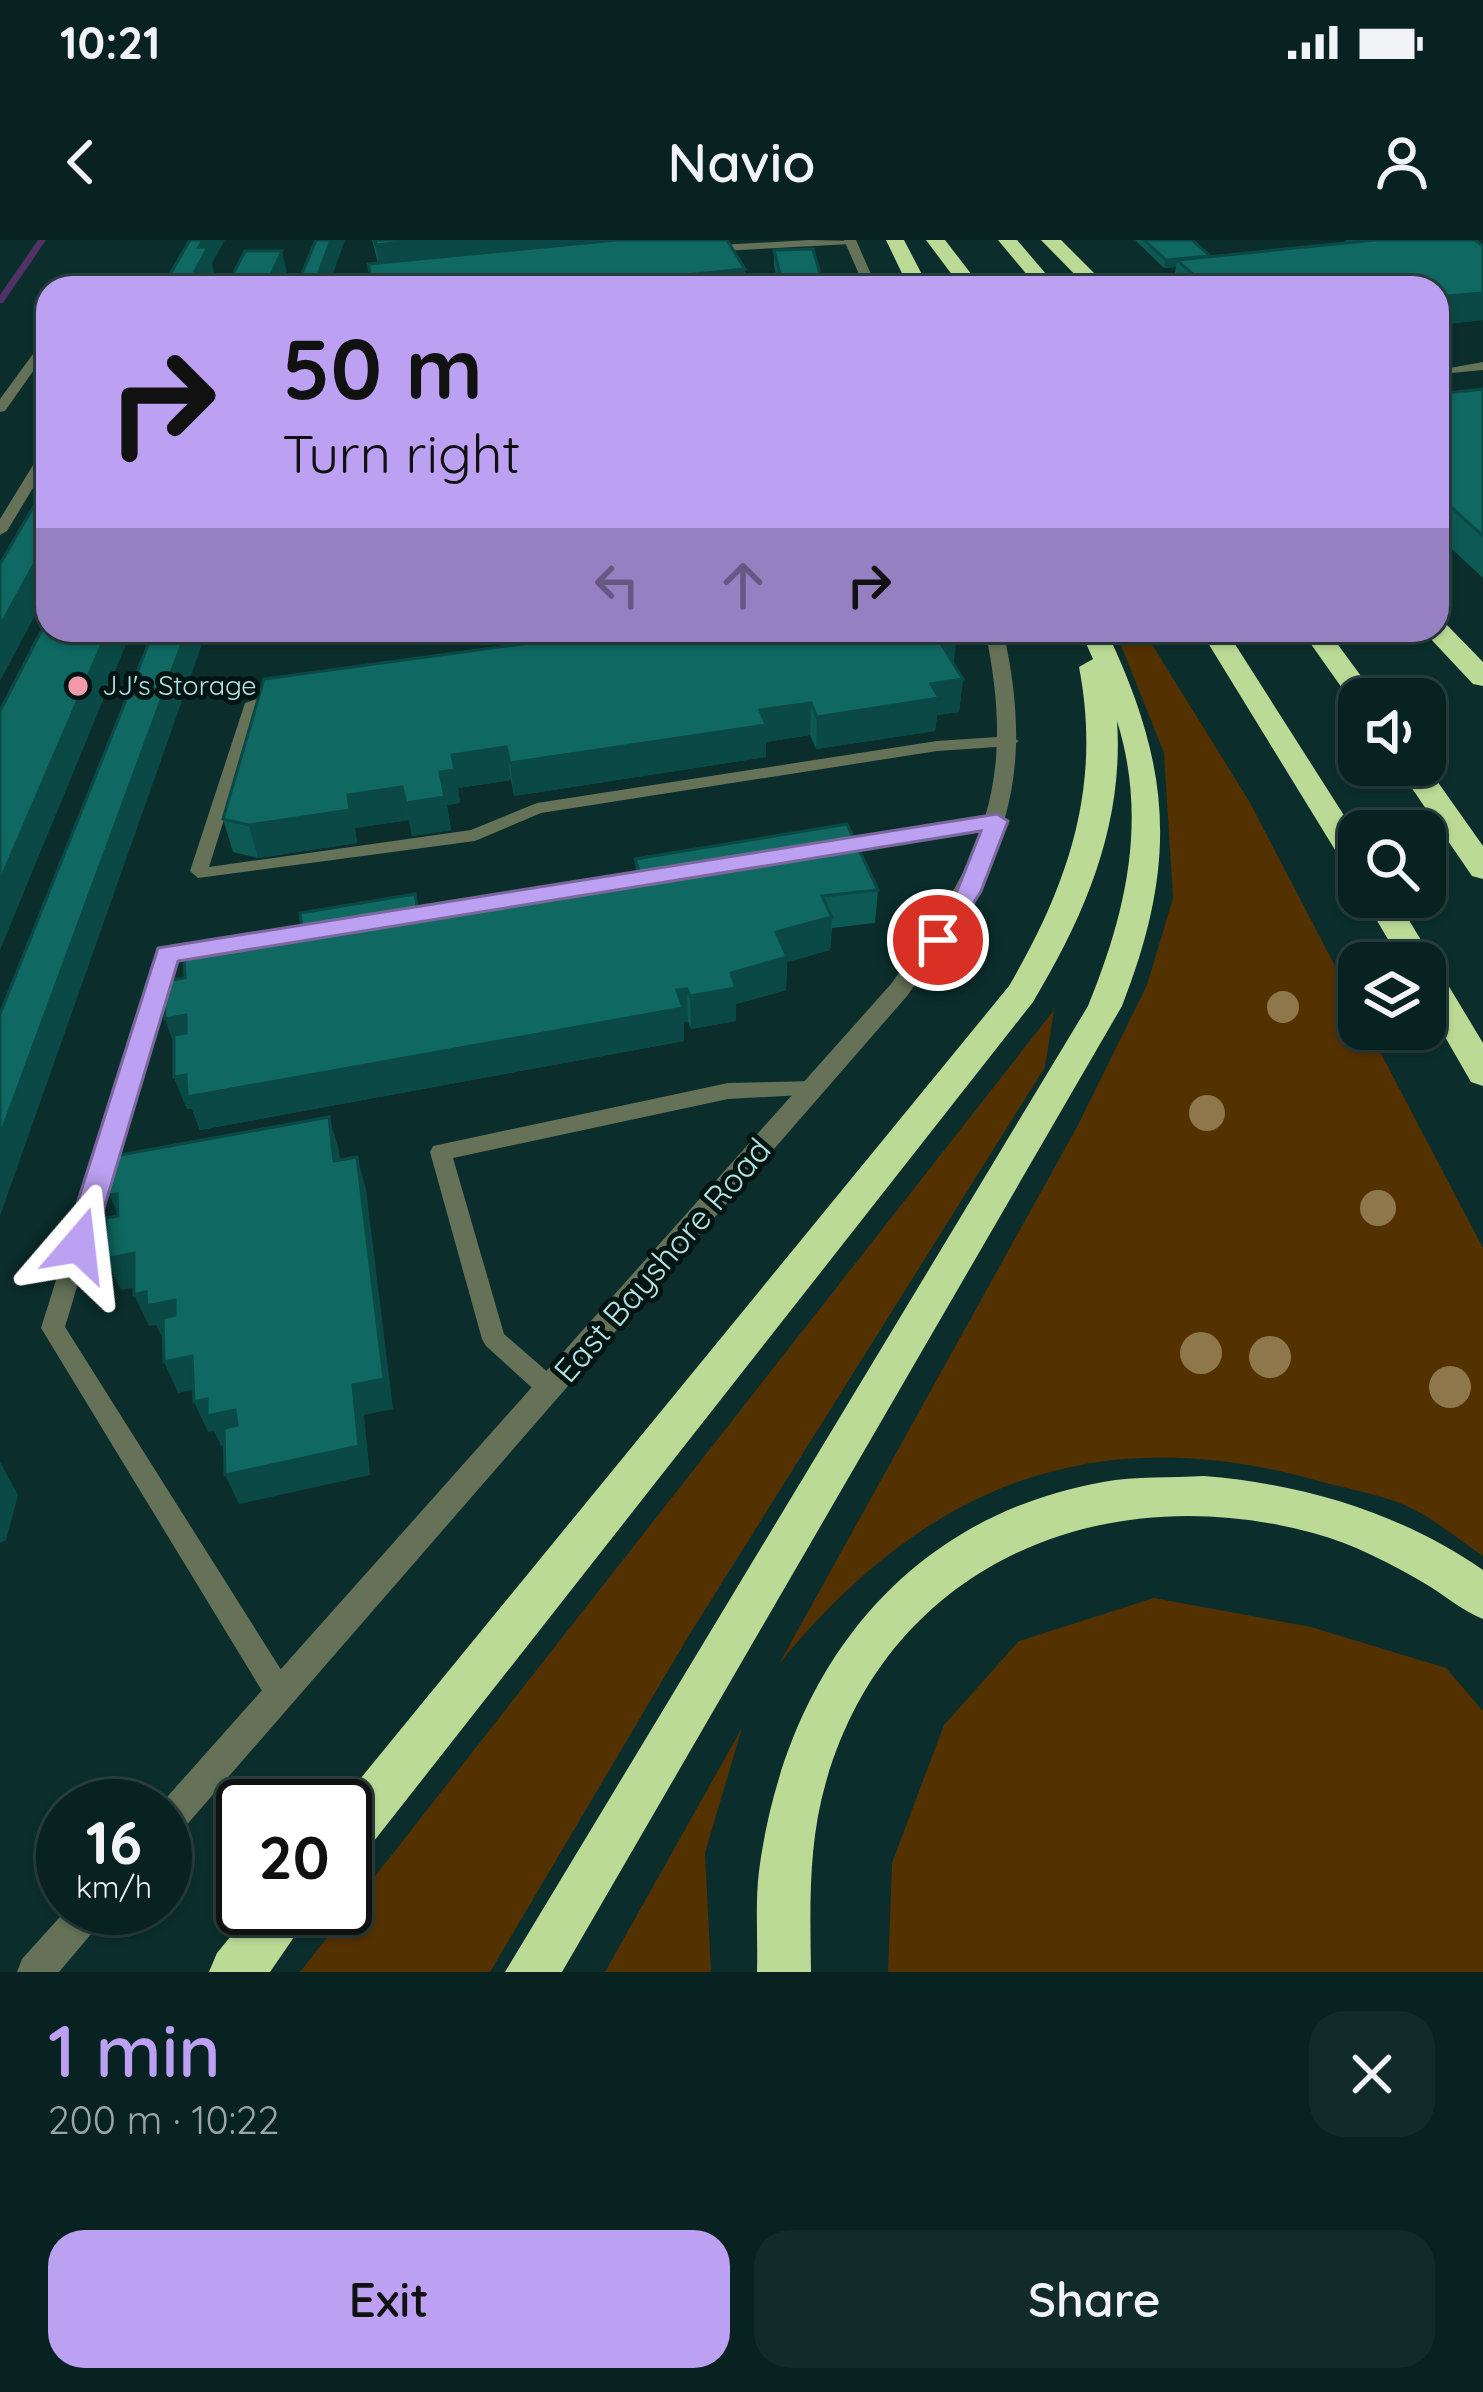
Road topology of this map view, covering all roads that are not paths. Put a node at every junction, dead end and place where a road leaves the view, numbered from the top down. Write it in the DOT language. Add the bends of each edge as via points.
graph roads {
  1 [pos="895,240"];
  2 [pos="935,240"];
  3 [pos="1007,240"];
  4 [pos="1050,240"];
  5 [pos="851,241"];
  6 [pos="683,251"];
  7 [pos="866,276"];
  8 [pos="913,276"];
  9 [pos="963,276"];
  10 [pos="1038,276"];
  11 [pos="1087,276"];
  12 [pos="36,358"];
  13 [pos="1483,366"];
  14 [pos="1451,369"];
  15 [pos="0,408"];
  16 [pos="36,472"];
  17 [pos="0,531"];
  18 [pos="998,642"];
  19 [pos="1083,642"];
  20 [pos="1099,642"];
  21 [pos="1220,642"];
  22 [pos="1323,642"];
  23 [pos="1448,642"];
  24 [pos="1349,678"];
  25 [pos="1483,678"];
  26 [pos="305,693"];
  27 [pos="1011,741"];
  28 [pos="1426,786"];
  29 [pos="997,821"];
  30 [pos="1338,830"];
  31 [pos="797,853"];
  32 [pos="1483,868"];
  33 [pos="681,872"];
  34 [pos="377,920"];
  35 [pos="354,924"];
  36 [pos="1446,1009"];
  37 [pos="1483,1072"];
  38 [pos="813,1089"];
  39 [pos="549,1388"];
  40 [pos="1483,1598"];
  41 [pos="280,1694"];
  42 [pos="192,1793"];
  43 [pos="372,1803"];
  44 [pos="67,1935"];
  45 [pos="266,1935"];
  46 [pos="34,1972"];
  47 [pos="236,1972"];
  48 [pos="532,1972"];
  49 [pos="784,1972"];
  1 -- 8 [label="highway"];
  2 -- 9 [label="highway"];
  3 -- 10 [label="highway"];
  4 -- 11 [label="highway"];
  5 -- 6 [label="lane"];
  5 -- 7 [label="street"];
  12 -- 15 [label="lane"];
  13 -- 14 [label="street"];
  16 -- 17 [label="lane"];
  18 -- 27 [label="street, East Bayshore Road"];
  19 -- 43 [label="highway" via="1107,737 1100,821 1069,908 1021,994"];
  20 -- 48 [label="highway" via="1127,702 1149,788 1147,876 1123,967 1064,1081"];
  21 -- 30 [label="highway"];
  22 -- 24 [label="highway"];
  23 -- 25 [label="highway"];
  26 -- 27 [label="lane" via="253,703 199,871 476,835 537,808"];
  27 -- 29 [label="street, East Bayshore Road"];
  28 -- 32 [label="highway"];
  29 -- 31 [label="lane"];
  29 -- 38 [label="street, East Bayshore Road" via="969,891 938,940"];
  33 -- 34 [label="lane"];
  35 -- 41 [label="lane" via="167,954 53,1328"];
  36 -- 37 [label="highway"];
  38 -- 39 [label="street, East Bayshore Road"];
  38 -- 39 [label="lane" via="728,1091 441,1152 494,1339"];
  39 -- 41 [label="street, East Bayshore Road"];
  40 -- 49 [label="highway" via="1391,1541 1239,1497 1095,1501 976,1545 882,1629 838,1687 808,1749 778,1904"];
  41 -- 42 [label="street, East Bayshore Road"];
  44 -- 46 [label="street"];
  45 -- 47 [label="highway"];
}
